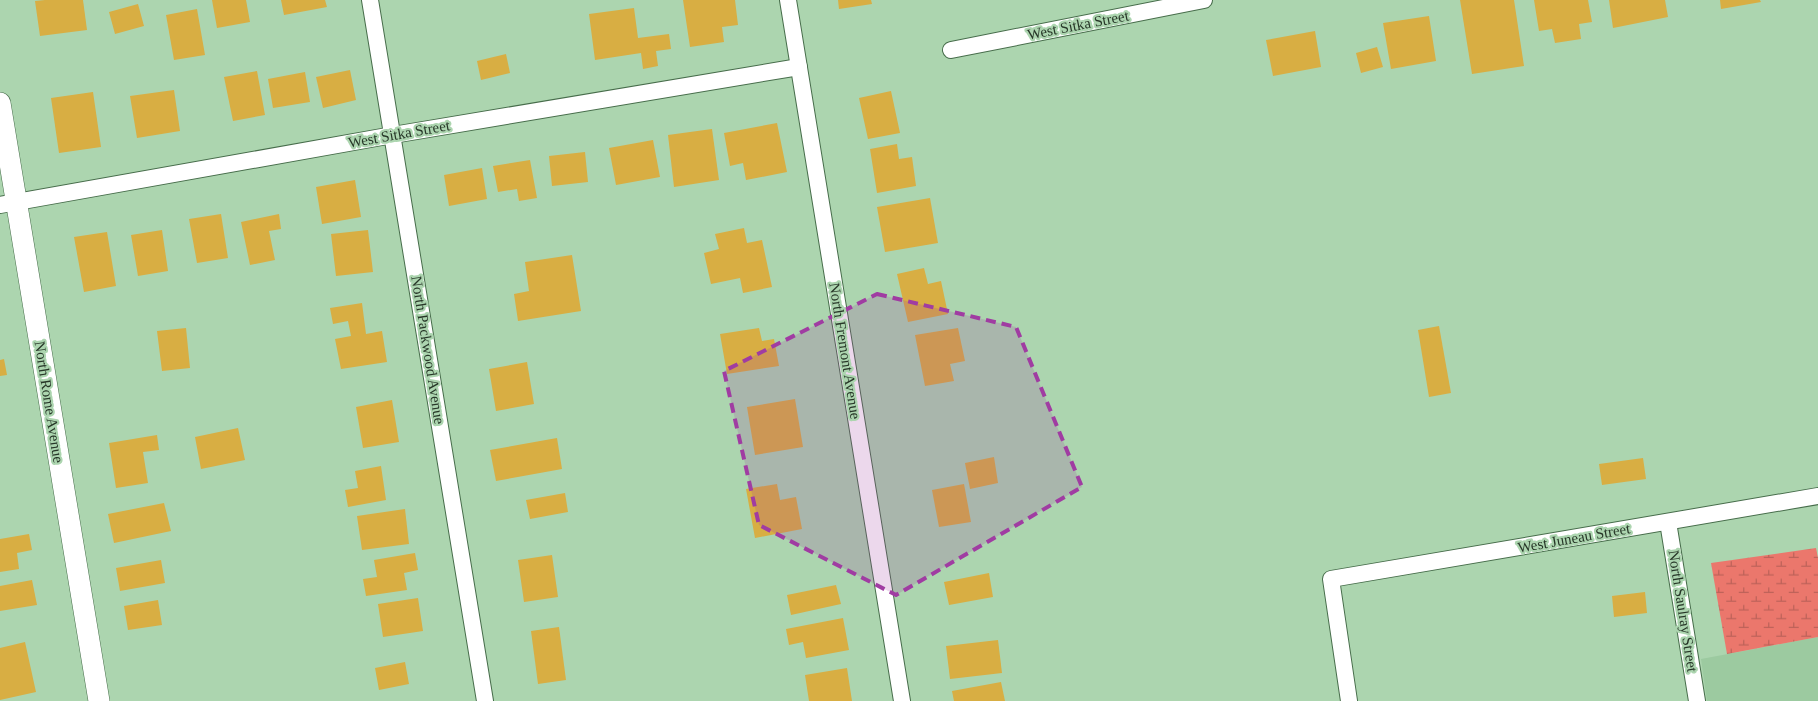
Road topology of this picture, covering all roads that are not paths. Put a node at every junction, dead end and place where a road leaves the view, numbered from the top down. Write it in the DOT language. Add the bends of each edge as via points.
graph roads {
  1 [pos="370,0"];
  2 [pos="788,0"];
  3 [pos="1204,0"];
  4 [pos="951,50"];
  5 [pos="799,67"];
  6 [pos="0,103"];
  7 [pos="393,135"];
  8 [pos="8,204"];
  9 [pos="1818,496"];
  10 [pos="1668,522"];
  11 [pos="99,701"];
  12 [pos="485,701"];
  13 [pos="902,701"];
  14 [pos="1349,701"];
  15 [pos="1697,701"];
  1 -- 7 [label="street, North Packwood Avenue"];
  2 -- 5 [label="street, North Fremont Avenue"];
  3 -- 4 [label="street, West Sitka Street"];
  5 -- 7 [label="street, West Sitka Street"];
  5 -- 13 [label="street, North Fremont Avenue"];
  6 -- 8 [label="street, North Rome Avenue"];
  7 -- 8 [label="street, West Sitka Street"];
  7 -- 12 [label="street, North Packwood Avenue"];
  8 -- 11 [label="street, North Rome Avenue"];
  9 -- 10 [label="street, West Juneau Street"];
  10 -- 14 [label="street, West Juneau Street" via="1331,579"];
  10 -- 15 [label="street, North Saulray Street"];
}
